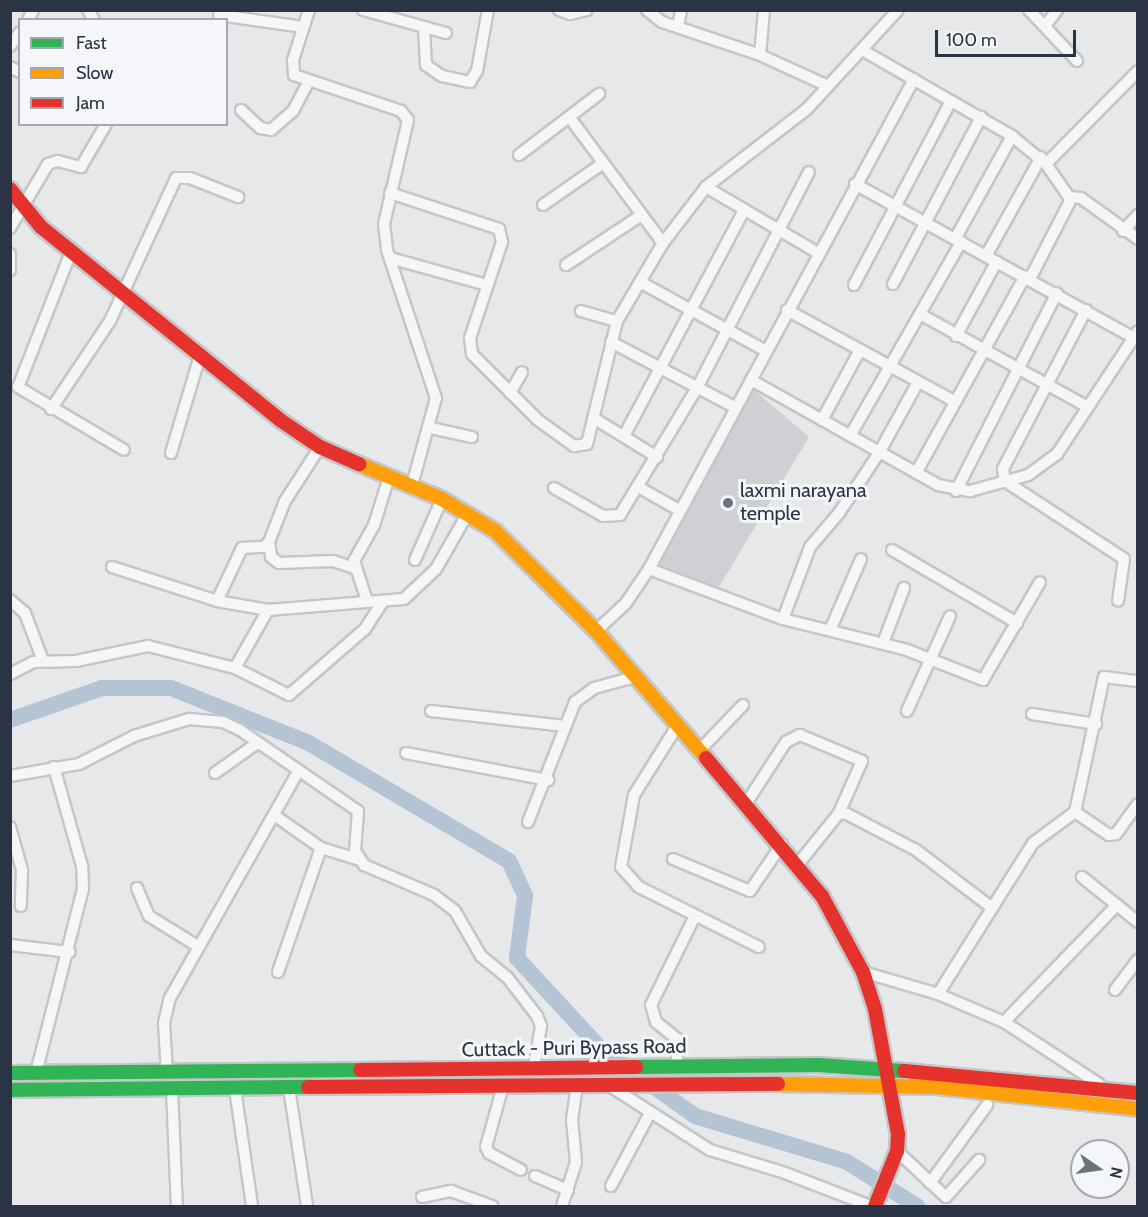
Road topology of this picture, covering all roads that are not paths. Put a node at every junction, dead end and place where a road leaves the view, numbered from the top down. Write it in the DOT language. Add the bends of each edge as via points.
graph roads {
  1 [pos="309,10"];
  2 [pos="363,10"];
  3 [pos="488,10"];
  4 [pos="559,10"];
  5 [pos="587,10"];
  6 [pos="646,10"];
  7 [pos="681,10"];
  8 [pos="764,10"];
  9 [pos="898,10"];
  10 [pos="1029,10"];
  11 [pos="1057,10"];
  12 [pos="219,15"];
  13 [pos="1045,26"];
  14 [pos="303,27"];
  15 [pos="424,27"];
  16 [pos="678,27"];
  17 [pos="446,33"];
  18 [pos="862,50"];
  19 [pos="760,55"];
  20 [pos="1077,61"];
  21 [pos="1137,71"];
  22 [pos="914,79"];
  23 [pos="308,83"];
  24 [pos="828,87"];
  25 [pos="599,94"];
  26 [pos="951,101"];
  27 [pos="241,110"];
  28 [pos="981,117"];
  29 [pos="570,118"];
  30 [pos="104,126"];
  31 [pos="1012,136"];
  32 [pos="519,154"];
  33 [pos="1044,160"];
  34 [pos="602,164"];
  35 [pos="809,172"];
  36 [pos="855,184"];
  37 [pos="706,187"];
  38 [pos="10,189"];
  39 [pos="390,193"];
  40 [pos="238,197"];
  41 [pos="1069,197"];
  42 [pos="22,205"];
  43 [pos="543,206"];
  44 [pos="895,206"];
  45 [pos="744,210"];
  46 [pos="1137,215"];
  47 [pos="640,216"];
  48 [pos="927,223"];
  49 [pos="10,228"];
  50 [pos="779,230"];
  51 [pos="1123,231"];
  52 [pos="1137,239"];
  53 [pos="958,240"];
  54 [pos="663,243"];
  55 [pos="71,252"];
  56 [pos="818,253"];
  57 [pos="10,254"];
  58 [pos="986,256"];
  59 [pos="390,258"];
  60 [pos="996,261"];
  61 [pos="567,265"];
  62 [pos="10,270"];
  63 [pos="1028,278"];
  64 [pos="640,282"];
  65 [pos="893,284"];
  66 [pos="487,285"];
  67 [pos="854,285"];
  68 [pos="124,292"];
  69 [pos="1057,293"];
  70 [pos="691,309"];
  71 [pos="787,310"];
  72 [pos="1086,310"];
  73 [pos="581,311"];
  74 [pos="920,314"];
  75 [pos="616,321"];
  76 [pos="727,329"];
  77 [pos="1135,334"];
  78 [pos="956,336"];
  79 [pos="611,342"];
  80 [pos="860,350"];
  81 [pos="766,351"];
  82 [pos="984,352"];
  83 [pos="200,356"];
  84 [pos="890,367"];
  85 [pos="658,368"];
  86 [pos="1016,369"];
  87 [pos="522,372"];
  88 [pos="751,380"];
  89 [pos="918,382"];
  90 [pos="1047,385"];
  91 [pos="696,388"];
  92 [pos="510,393"];
  93 [pos="956,402"];
  94 [pos="1088,407"];
  95 [pos="736,408"];
  96 [pos="51,409"];
  97 [pos="595,419"];
  98 [pos="822,420"];
  99 [pos="431,428"];
  100 [pos="624,436"];
  101 [pos="850,436"];
  102 [pos="472,437"];
  103 [pos="320,447"];
  104 [pos="124,450"];
  105 [pos="171,453"];
  106 [pos="879,453"];
  107 [pos="657,457"];
  108 [pos="916,473"];
  109 [pos="389,477"];
  110 [pos="1005,481"];
  111 [pos="412,485"];
  112 [pos="554,488"];
  113 [pos="640,488"];
  114 [pos="956,491"];
  115 [pos="442,499"];
  116 [pos="679,510"];
  117 [pos="468,513"];
  118 [pos="269,543"];
  119 [pos="892,550"];
  120 [pos="861,559"];
  121 [pos="415,560"];
  122 [pos="112,567"];
  123 [pos="354,568"];
  124 [pos="649,569"];
  125 [pos="1040,582"];
  126 [pos="904,588"];
  127 [pos="10,600"];
  128 [pos="217,601"];
  129 [pos="367,601"];
  130 [pos="383,601"];
  131 [pos="1118,601"];
  132 [pos="267,610"];
  133 [pos="950,616"];
  134 [pos="783,619"];
  135 [pos="1017,622"];
  136 [pos="831,628"];
  137 [pos="598,633"];
  138 [pos="883,643"];
  139 [pos="930,659"];
  140 [pos="43,661"];
  141 [pos="235,668"];
  142 [pos="10,674"];
  143 [pos="629,674"];
  144 [pos="1137,681"];
  145 [pos="743,705"];
  146 [pos="431,711"];
  147 [pos="907,711"];
  148 [pos="1032,714"];
  149 [pos="1096,724"];
  150 [pos="565,726"];
  151 [pos="676,728"];
  152 [pos="256,744"];
  153 [pos="698,752"];
  154 [pos="406,753"];
  155 [pos="54,767"];
  156 [pos="298,772"];
  157 [pos="215,773"];
  158 [pos="10,776"];
  159 [pos="548,780"];
  160 [pos="747,802"];
  161 [pos="1137,804"];
  162 [pos="1075,812"];
  163 [pos="839,813"];
  164 [pos="274,815"];
  165 [pos="528,822"];
  166 [pos="10,827"];
  167 [pos="782,844"];
  168 [pos="321,848"];
  169 [pos="358,859"];
  170 [pos="673,859"];
  171 [pos="799,863"];
  172 [pos="1082,877"];
  173 [pos="137,888"];
  174 [pos="1117,905"];
  175 [pos="21,906"];
  176 [pos="992,908"];
  177 [pos="695,916"];
  178 [pos="1137,922"];
  179 [pos="10,945"];
  180 [pos="196,945"];
  181 [pos="759,947"];
  182 [pos="70,952"];
  183 [pos="1137,960"];
  184 [pos="278,972"];
  185 [pos="863,972"];
  186 [pos="1115,990"];
  187 [pos="938,994"];
  188 [pos="1004,1022"];
  189 [pos="677,1065"];
  190 [pos="534,1067"];
  191 [pos="889,1068"];
  192 [pos="36,1072"];
  193 [pos="10,1073"];
  194 [pos="167,1073"];
  195 [pos="606,1082"];
  196 [pos="577,1083"];
  197 [pos="892,1085"];
  198 [pos="503,1086"];
  199 [pos="289,1088"];
  200 [pos="1105,1088"];
  201 [pos="172,1089"];
  202 [pos="235,1089"];
  203 [pos="10,1090"];
  204 [pos="1137,1093"];
  205 [pos="987,1105"];
  206 [pos="1137,1108"];
  207 [pos="650,1113"];
  208 [pos="895,1156"];
  209 [pos="978,1160"];
  210 [pos="521,1170"];
  211 [pos="535,1176"];
  212 [pos="930,1183"];
  213 [pos="611,1186"];
  214 [pos="568,1190"];
  215 [pos="422,1197"];
  216 [pos="874,1205"];
  217 [pos="177,1206"];
  218 [pos="252,1206"];
  219 [pos="308,1206"];
  220 [pos="492,1206"];
  221 [pos="562,1206"];
  1 -- 14 [label="street"];
  2 -- 15 [label="street"];
  3 -- 15 [label="street" via="477,71 470,82 442,76 426,65"];
  4 -- 5 [label="street" via="570,14"];
  6 -- 16 [label="street"];
  7 -- 16 [label="street"];
  8 -- 19 [label="street"];
  9 -- 18 [label="street"];
  10 -- 13 [label="street"];
  11 -- 13 [label="street"];
  12 -- 14 [label="street"];
  13 -- 20 [label="street"];
  14 -- 23 [label="street" via="292,70"];
  15 -- 17 [label="street"];
  16 -- 19 [label="street"];
  18 -- 22 [label="street"];
  18 -- 24 [label="street"];
  19 -- 24 [label="street"];
  21 -- 33 [label="street"];
  22 -- 26 [label="street"];
  22 -- 36 [label="street"];
  23 -- 27 [label="street" via="292,111 271,130 260,128"];
  23 -- 39 [label="street" via="406,115"];
  24 -- 37 [label="street" via="807,109"];
  25 -- 29 [label="street"];
  26 -- 28 [label="street"];
  26 -- 44 [label="street"];
  28 -- 31 [label="street"];
  28 -- 48 [label="street"];
  29 -- 32 [label="street"];
  29 -- 34 [label="street"];
  30 -- 42 [label="street" via="81,167 58,161 48,165"];
  31 -- 33 [label="street"];
  31 -- 53 [label="street"];
  33 -- 41 [label="street"];
  33 -- 58 [label="street"];
  34 -- 43 [label="street"];
  34 -- 47 [label="street"];
  35 -- 50 [label="street"];
  36 -- 44 [label="street"];
  36 -- 56 [label="street"];
  37 -- 45 [label="street"];
  37 -- 54 [label="street"];
  38 -- 42 [label="main road"];
  39 -- 59 [label="street" via="384,224"];
  39 -- 66 [label="street" via="499,230 502,242"];
  40 -- 68 [label="street" via="190,178 176,178"];
  41 -- 51 [label="street" via="1081,198"];
  41 -- 63 [label="street"];
  42 -- 49 [label="street"];
  42 -- 55 [label="main road"];
  44 -- 48 [label="street"];
  44 -- 67 [label="street"];
  45 -- 50 [label="street"];
  45 -- 70 [label="street"];
  46 -- 51 [label="street"];
  47 -- 54 [label="street"];
  47 -- 61 [label="street"];
  48 -- 53 [label="street"];
  48 -- 65 [label="street"];
  50 -- 56 [label="street"];
  50 -- 76 [label="street"];
  51 -- 52 [label="street"];
  53 -- 58 [label="street"];
  53 -- 74 [label="street"];
  54 -- 64 [label="street"];
  55 -- 68 [label="main road"];
  55 -- 96 [label="street" via="19,378 22,393"];
  56 -- 71 [label="street"];
  57 -- 62 [label="street"];
  58 -- 60 [label="street"];
  59 -- 66 [label="street"];
  59 -- 99 [label="street" via="434,386"];
  60 -- 63 [label="street"];
  60 -- 78 [label="street"];
  63 -- 69 [label="street"];
  63 -- 82 [label="street"];
  64 -- 70 [label="street"];
  64 -- 75 [label="street"];
  66 -- 92 [label="street" via="469,346"];
  68 -- 83 [label="main road"];
  68 -- 96 [label="street" via="96,345"];
  69 -- 72 [label="street"];
  69 -- 86 [label="street"];
  70 -- 76 [label="street"];
  70 -- 85 [label="street"];
  71 -- 80 [label="street"];
  71 -- 81 [label="street"];
  72 -- 77 [label="street"];
  72 -- 90 [label="street"];
  73 -- 75 [label="street"];
  74 -- 78 [label="street"];
  74 -- 84 [label="street"];
  75 -- 79 [label="street"];
  76 -- 81 [label="street"];
  76 -- 91 [label="street"];
  77 -- 94 [label="street"];
  78 -- 82 [label="street"];
  79 -- 85 [label="street"];
  79 -- 97 [label="street"];
  80 -- 84 [label="street"];
  80 -- 98 [label="street"];
  81 -- 88 [label="street"];
  82 -- 86 [label="street"];
  82 -- 93 [label="street"];
  83 -- 103 [label="main road"];
  83 -- 105 [label="street"];
  84 -- 89 [label="street"];
  84 -- 101 [label="street"];
  85 -- 91 [label="street"];
  85 -- 100 [label="street"];
  86 -- 90 [label="street"];
  86 -- 114 [label="street"];
  87 -- 92 [label="street"];
  88 -- 95 [label="street"];
  88 -- 98 [label="street"];
  89 -- 93 [label="street"];
  89 -- 106 [label="street"];
  90 -- 94 [label="street"];
  90 -- 110 [label="street" via="1003,469"];
  91 -- 95 [label="street"];
  91 -- 107 [label="street"];
  92 -- 97 [label="street" via="574,446 587,444"];
  93 -- 108 [label="street"];
  94 -- 110 [label="street" via="1043,467"];
  95 -- 116 [label="street"];
  96 -- 104 [label="street"];
  97 -- 100 [label="street"];
  98 -- 101 [label="street"];
  99 -- 102 [label="street"];
  99 -- 111 [label="street"];
  100 -- 107 [label="street"];
  101 -- 106 [label="street"];
  103 -- 109 [label="main road"];
  103 -- 118 [label="street" via="285,501"];
  106 -- 108 [label="street"];
  106 -- 134 [label="street" via="839,513 810,547"];
  107 -- 113 [label="street"];
  108 -- 114 [label="street"];
  109 -- 111 [label="main road"];
  109 -- 123 [label="street"];
  110 -- 114 [label="street"];
  110 -- 131 [label="street" via="1124,559"];
  111 -- 115 [label="main road"];
  112 -- 113 [label="street" via="613,518 620,515"];
  113 -- 116 [label="street"];
  115 -- 117 [label="main road"];
  115 -- 121 [label="street"];
  116 -- 124 [label="street"];
  117 -- 130 [label="street" via="421,587 404,600"];
  117 -- 137 [label="main road" via="495,531"];
  118 -- 123 [label="street" via="271,558 279,563 333,561"];
  118 -- 128 [label="street" via="239,552"];
  119 -- 135 [label="street"];
  120 -- 136 [label="street"];
  122 -- 128 [label="street"];
  123 -- 129 [label="street"];
  124 -- 134 [label="street"];
  124 -- 137 [label="street" via="626,603"];
  125 -- 135 [label="street"];
  126 -- 138 [label="street"];
  127 -- 140 [label="street" via="25,613"];
  128 -- 132 [label="street"];
  129 -- 130 [label="street"];
  129 -- 132 [label="street"];
  130 -- 141 [label="street" via="365,629 295,692 277,692"];
  132 -- 141 [label="street"];
  133 -- 139 [label="street"];
  134 -- 136 [label="street"];
  135 -- 139 [label="street" via="983,680"];
  136 -- 138 [label="street"];
  137 -- 143 [label="main road"];
  138 -- 139 [label="street"];
  139 -- 147 [label="street"];
  140 -- 141 [label="street" via="76,661 148,646"];
  140 -- 142 [label="street"];
  143 -- 150 [label="street" via="582,694"];
  143 -- 151 [label="main road"];
  144 -- 149 [label="street" via="1104,677"];
  145 -- 153 [label="street"];
  146 -- 150 [label="street"];
  148 -- 149 [label="street"];
  149 -- 162 [label="street"];
  150 -- 159 [label="street"];
  151 -- 153 [label="main road"];
  151 -- 177 [label="street" via="634,795 621,867 639,887"];
  152 -- 155 [label="street" via="223,722 189,719 134,736 79,764"];
  152 -- 156 [label="street"];
  152 -- 157 [label="street"];
  153 -- 160 [label="main road"];
  154 -- 159 [label="street"];
  155 -- 158 [label="street"];
  155 -- 182 [label="street" via="82,866 80,914"];
  156 -- 164 [label="street"];
  156 -- 169 [label="street" via="358,811"];
  159 -- 165 [label="street"];
  160 -- 163 [label="street" via="786,742 800,735 862,761"];
  160 -- 167 [label="main road"];
  161 -- 162 [label="street" via="1116,834 1109,835"];
  162 -- 176 [label="street" via="1036,839"];
  163 -- 171 [label="street"];
  163 -- 176 [label="street" via="916,850"];
  164 -- 168 [label="street"];
  164 -- 180 [label="street"];
  166 -- 175 [label="street" via="22,870"];
  167 -- 170 [label="street" via="750,891"];
  167 -- 171 [label="main road"];
  168 -- 169 [label="street"];
  168 -- 184 [label="street"];
  169 -- 190 [label="street" via="434,895 455,911 481,956 507,977 537,1016 541,1026"];
  171 -- 185 [label="main road" via="840,925"];
  172 -- 174 [label="street"];
  173 -- 180 [label="street" via="149,916"];
  174 -- 178 [label="street"];
  174 -- 188 [label="street"];
  176 -- 187 [label="street"];
  177 -- 181 [label="street"];
  177 -- 189 [label="street" via="651,1005 656,1022 677,1039"];
  179 -- 182 [label="street"];
  180 -- 194 [label="street" via="166,1011"];
  182 -- 192 [label="street"];
  183 -- 186 [label="street"];
  185 -- 187 [label="street"];
  185 -- 191 [label="main road"];
  187 -- 188 [label="street"];
  188 -- 200 [label="street"];
  189 -- 190 [label="main road, Cuttack - Puri Bypass Road"];
  189 -- 191 [label="main road, Cuttack - Puri Bypass Road"];
  190 -- 194 [label="main road, Cuttack - Puri Bypass Road"];
  191 -- 197 [label="main road"];
  191 -- 200 [label="main road, Cuttack - Puri Bypass Road"];
  192 -- 193 [label="main road, Cuttack - Puri Bypass Road"];
  192 -- 194 [label="main road, Cuttack - Puri Bypass Road"];
  195 -- 196 [label="main road, Cuttack - Puri Bypass Road"];
  195 -- 197 [label="main road, Cuttack - Puri Bypass Road"];
  195 -- 207 [label="street"];
  196 -- 198 [label="main road, Cuttack - Puri Bypass Road"];
  196 -- 214 [label="street" via="572,1120 576,1162"];
  197 -- 206 [label="main road, Cuttack - Puri Bypass Road"];
  197 -- 208 [label="main road"];
  198 -- 199 [label="main road, Cuttack - Puri Bypass Road"];
  198 -- 210 [label="street" via="486,1147 489,1154"];
  199 -- 202 [label="main road, Cuttack - Puri Bypass Road"];
  199 -- 219 [label="street"];
  200 -- 204 [label="main road, Cuttack - Puri Bypass Road"];
  201 -- 202 [label="main road, Cuttack - Puri Bypass Road"];
  201 -- 203 [label="main road, Cuttack - Puri Bypass Road"];
  201 -- 217 [label="street"];
  202 -- 218 [label="street"];
  205 -- 212 [label="street"];
  207 -- 213 [label="street"];
  207 -- 216 [label="street" via="710,1150"];
  208 -- 212 [label="street"];
  208 -- 216 [label="main road"];
  209 -- 212 [label="street" via="946,1197"];
  211 -- 214 [label="street"];
  214 -- 221 [label="street"];
  215 -- 220 [label="street" via="452,1191"];
}
